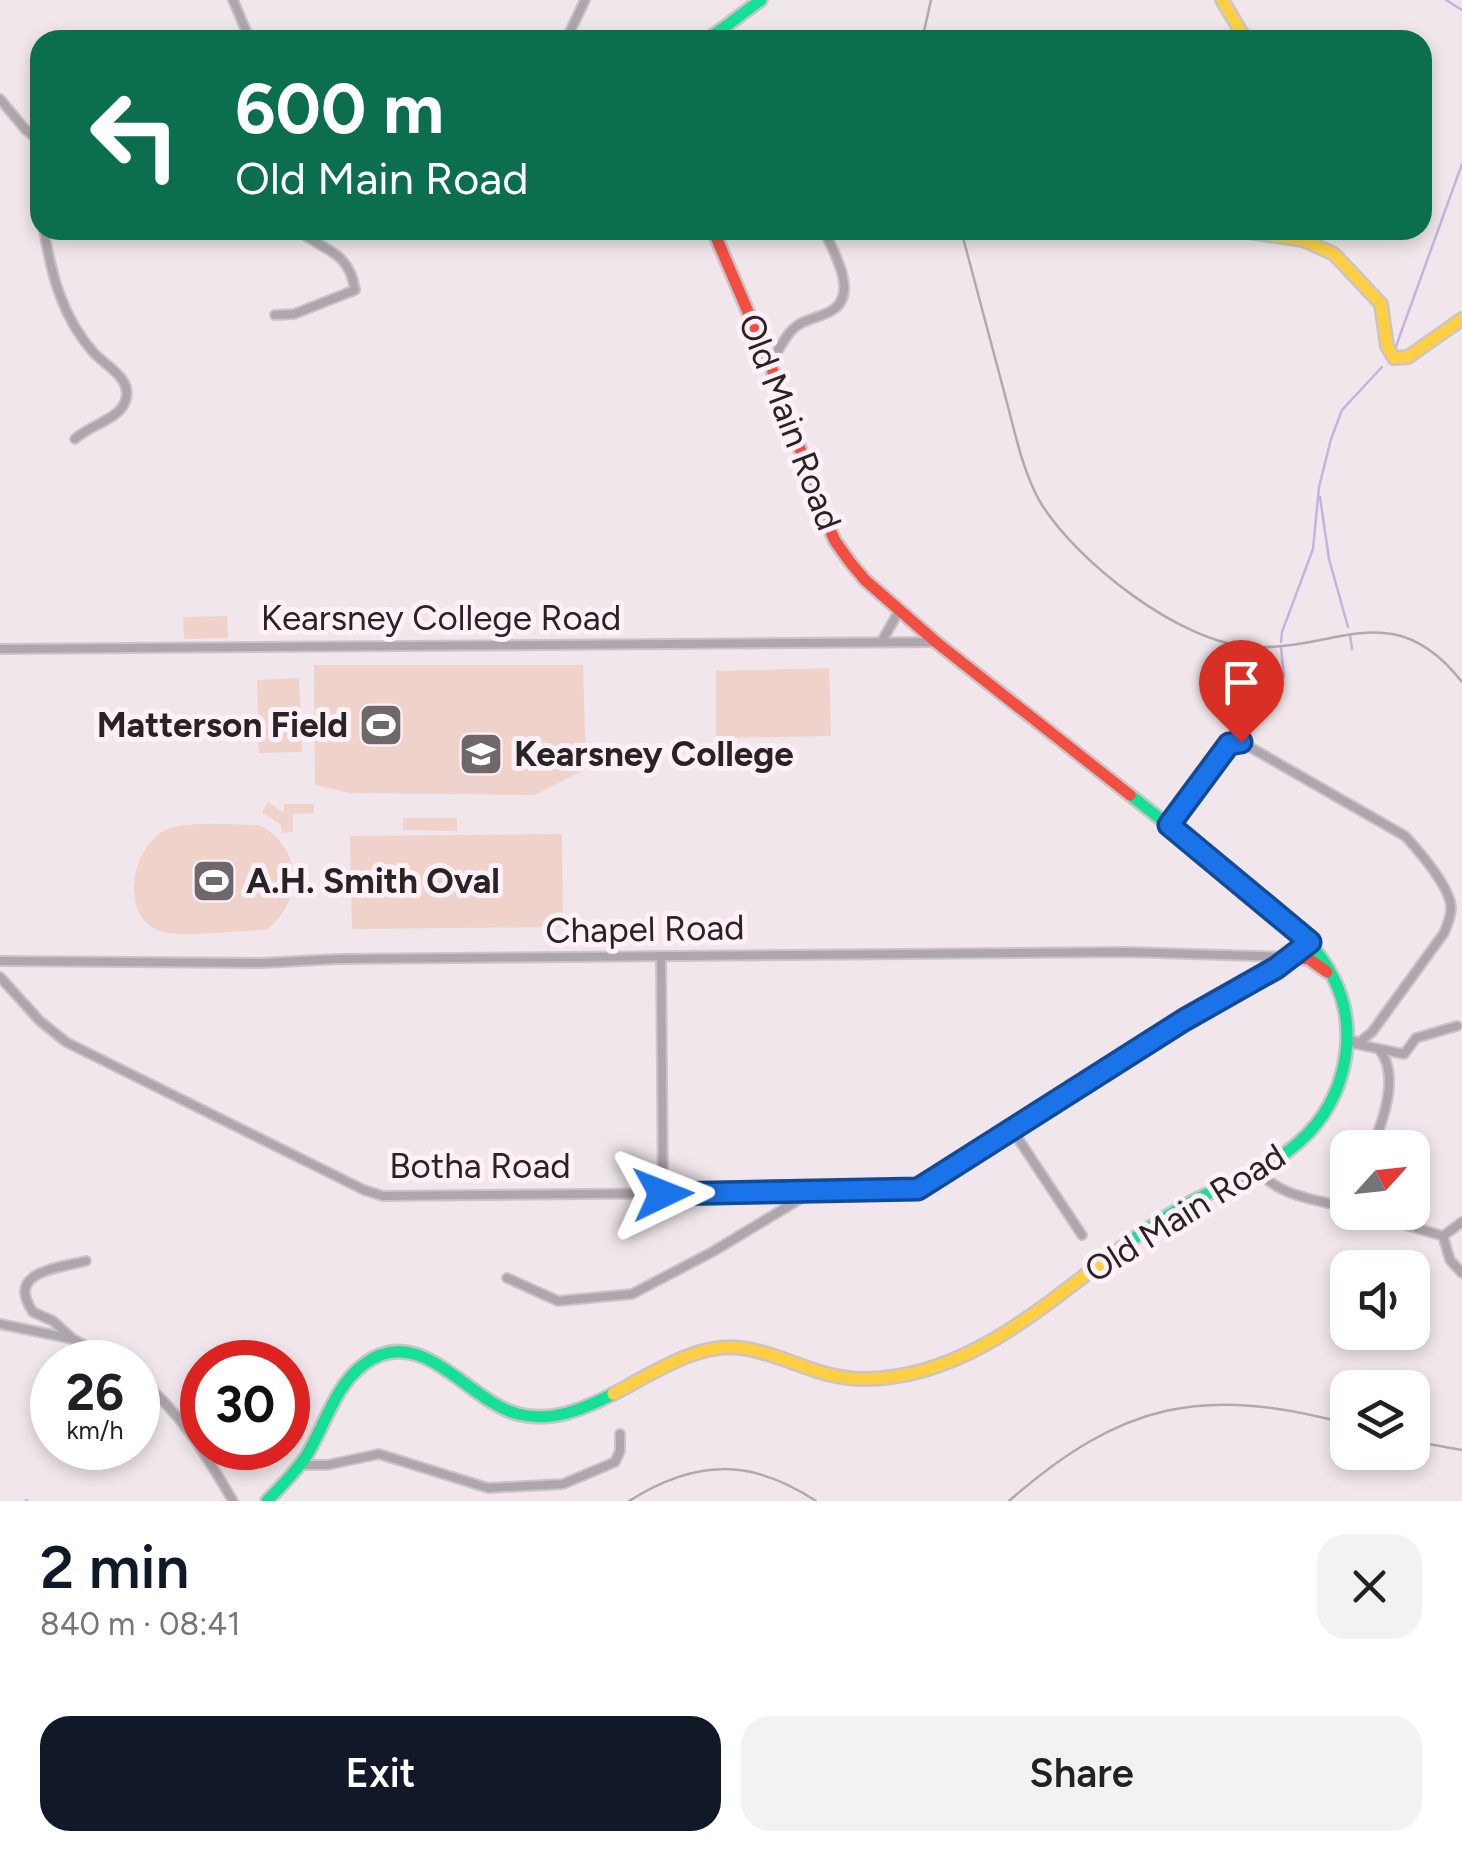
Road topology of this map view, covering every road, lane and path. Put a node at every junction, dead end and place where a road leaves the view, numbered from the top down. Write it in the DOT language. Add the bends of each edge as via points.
graph roads {
  1 [pos="233,0"];
  2 [pos="585,0"];
  3 [pos="761,0"];
  4 [pos="1222,0"];
  5 [pos="246,30"];
  6 [pos="571,30"];
  7 [pos="721,30"];
  8 [pos="1240,30"];
  9 [pos="0,100"];
  10 [pos="30,134"];
  11 [pos="46,240"];
  12 [pos="314,240"];
  13 [pos="717,240"];
  14 [pos="828,240"];
  15 [pos="1305,240"];
  16 [pos="276,314"];
  17 [pos="1462,318"];
  18 [pos="769,361"];
  19 [pos="75,439"];
  20 [pos="899,610"];
  21 [pos="882,641"];
  22 [pos="936,642"];
  23 [pos="0,649"];
  24 [pos="1169,825"];
  25 [pos="1310,942"];
  26 [pos="662,956"];
  27 [pos="1290,957"];
  28 [pos="0,961"];
  29 [pos="0,977"];
  30 [pos="1339,987"];
  31 [pos="1457,1026"];
  32 [pos="1348,1040"];
  33 [pos="1381,1052"];
  34 [pos="1013,1130"];
  35 [pos="1379,1130"];
  36 [pos="1258,1168"];
  37 [pos="813,1191"];
  38 [pos="663,1194"];
  39 [pos="1330,1203"];
  40 [pos="1462,1222"];
  41 [pos="1423,1230"];
  42 [pos="1082,1235"];
  43 [pos="1443,1236"];
  44 [pos="86,1261"];
  45 [pos="1462,1273"];
  46 [pos="506,1278"];
  47 [pos="0,1324"];
  48 [pos="73,1339"];
  49 [pos="160,1396"];
  50 [pos="620,1434"];
  51 [pos="310,1447"];
  52 [pos="310,1464"];
  53 [pos="294,1470"];
  54 [pos="232,1501"];
  55 [pos="266,1501"];
  1 -- 5 [label="street"];
  2 -- 6 [label="street"];
  3 -- 7 [label="main road"];
  4 -- 8 [label="main road"];
  9 -- 10 [label="street"];
  11 -- 19 [label="street" via="68,315 128,392 121,410"];
  12 -- 16 [label="street" via="337,254 355,290 294,314"];
  13 -- 18 [label="main road, Old Main Road"];
  14 -- 18 [label="street" via="844,285 841,302 795,327"];
  15 -- 17 [label="main road" via="1335,254 1381,304 1394,358 1408,357"];
  18 -- 20 [label="main road, Old Main Road" via="835,541"];
  20 -- 21 [label="street"];
  20 -- 22 [label="main road, Old Main Road"];
  21 -- 22 [label="street, Kearsney College Road"];
  21 -- 23 [label="street, Kearsney College Road"];
  22 -- 24 [label="main road, Old Main Road"];
  24 -- 25 [label="main road, Old Main Road"];
  24 -- 32 [label="street" via="1229,744 1241,742 1419,850 1449,898 1444,933 1372,1032 1360,1042"];
  25 -- 27 [label="street, Botha Road"];
  25 -- 30 [label="main road, Old Main Road"];
  26 -- 27 [label="street, Chapel Road"];
  26 -- 28 [label="street, Chapel Road"];
  26 -- 38 [label="street"];
  27 -- 30 [label="main road" via="1316,962"];
  27 -- 34 [label="street, Botha Road"];
  29 -- 38 [label="street, Botha Road" via="66,1042 376,1195"];
  30 -- 32 [label="main road, Old Main Road"];
  31 -- 33 [label="street" via="1416,1038 1404,1054"];
  32 -- 33 [label="street"];
  32 -- 36 [label="main road, Old Main Road" via="1339,1086 1322,1117 1293,1148"];
  33 -- 35 [label="street" via="1387,1063 1386,1110"];
  34 -- 37 [label="street, Botha Road" via="918,1189"];
  34 -- 42 [label="street"];
  36 -- 39 [label="street" via="1280,1188"];
  36 -- 51 [label="main road, Old Main Road" via="1184,1206 973,1352 920,1372 842,1379 752,1350 716,1348 576,1411 532,1416 486,1402 429,1359 391,1352 352,1374"];
  37 -- 38 [label="street, Botha Road"];
  37 -- 46 [label="street" via="632,1294 558,1300"];
  40 -- 43 [label="street"];
  41 -- 43 [label="street"];
  43 -- 45 [label="street"];
  44 -- 48 [label="street" via="38,1274 24,1290 32,1312"];
  47 -- 48 [label="street"];
  49 -- 54 [label="street"];
  50 -- 52 [label="street" via="616,1462 562,1484 478,1487 378,1454"];
  53 -- 55 [label="main road, Old Main Road"];
}
